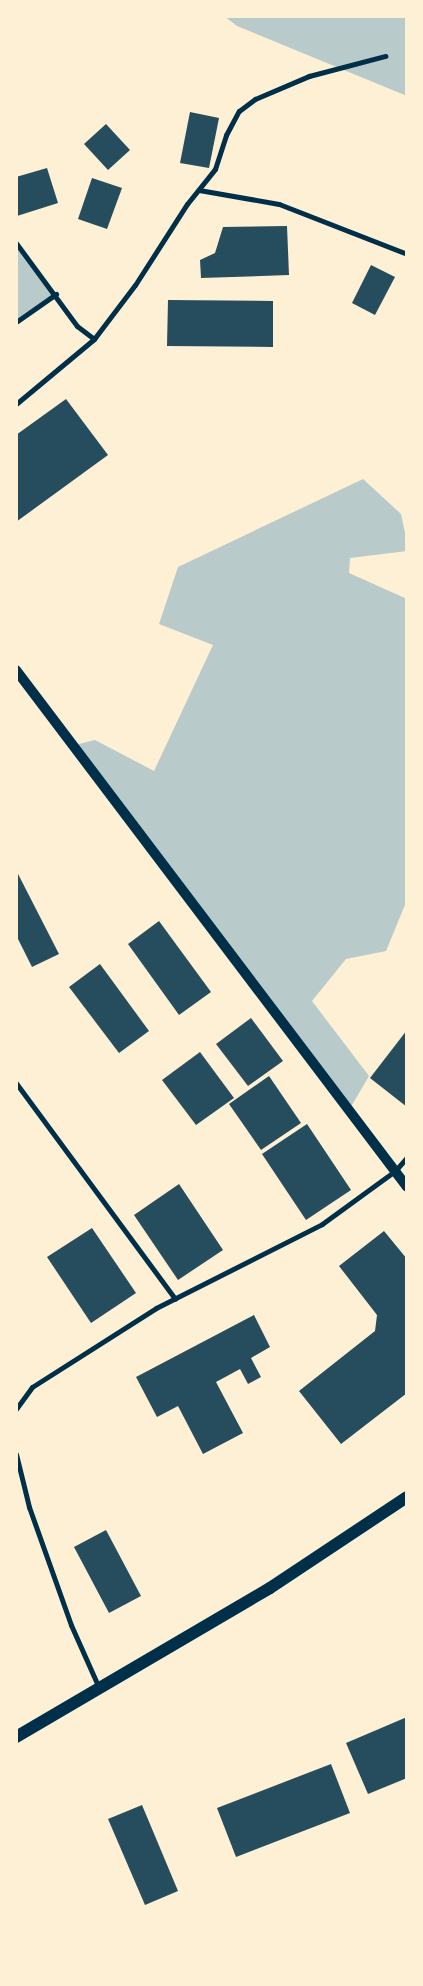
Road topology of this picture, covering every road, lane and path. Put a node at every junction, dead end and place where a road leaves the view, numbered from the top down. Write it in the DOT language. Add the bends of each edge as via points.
graph roads {
  1 [pos="385,56"];
  2 [pos="198,190"];
  3 [pos="16,243"];
  4 [pos="407,254"];
  5 [pos="56,294"];
  6 [pos="16,322"];
  7 [pos="94,339"];
  8 [pos="16,404"];
  9 [pos="16,670"];
  10 [pos="16,1083"];
  11 [pos="407,1156"];
  12 [pos="395,1171"];
  13 [pos="407,1187"];
  14 [pos="175,1299"];
  15 [pos="16,1409"];
  16 [pos="16,1454"];
  17 [pos="407,1490"];
  18 [pos="404,1501"];
  19 [pos="99,1688"];
  20 [pos="16,1737"];
  1 -- 2 [label="street" via="309,76 255,99 239,112 226,135 215,170"];
  2 -- 4 [label="street" via="280,204"];
  2 -- 7 [label="street"];
  3 -- 5 [label="street"];
  5 -- 6 [label="street"];
  5 -- 7 [label="street" via="77,326"];
  7 -- 8 [label="street"];
  9 -- 12 [label="main road"];
  10 -- 14 [label="street"];
  11 -- 12 [label="street"];
  12 -- 13 [label="main road"];
  12 -- 14 [label="street" via="322,1224"];
  14 -- 15 [label="street" via="32,1387"];
  16 -- 19 [label="street" via="29,1507 71,1625"];
  17 -- 18 [label="main road"];
  18 -- 19 [label="main road" via="270,1588"];
  19 -- 20 [label="main road"];
}
